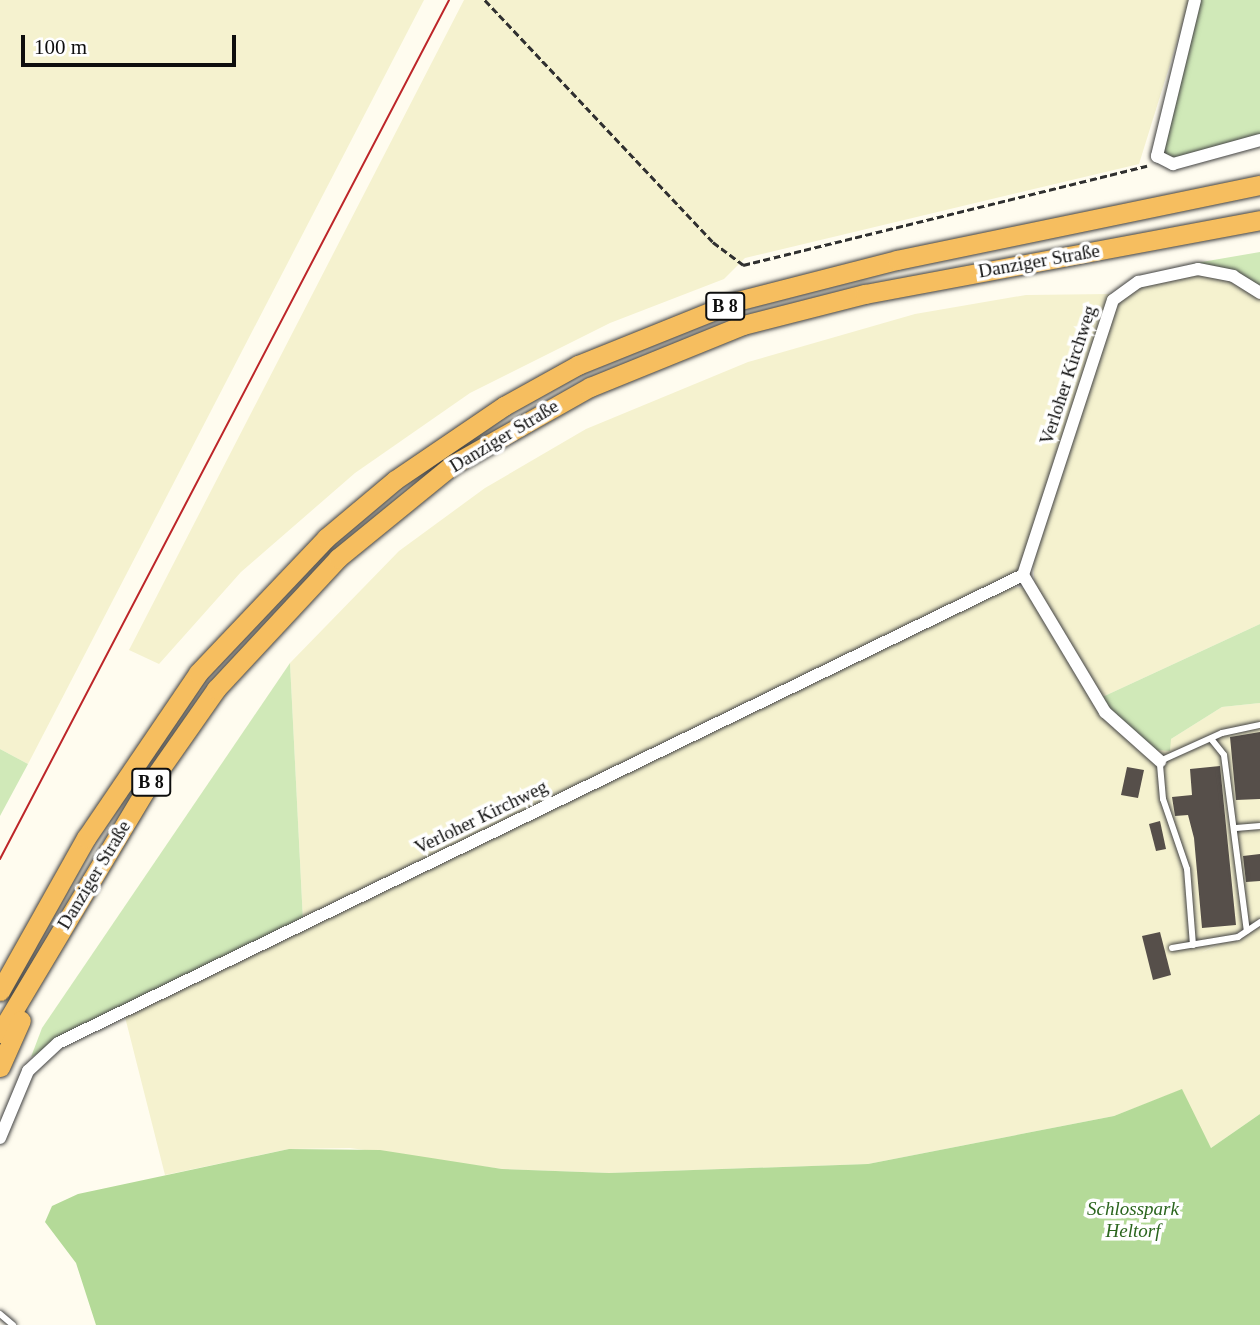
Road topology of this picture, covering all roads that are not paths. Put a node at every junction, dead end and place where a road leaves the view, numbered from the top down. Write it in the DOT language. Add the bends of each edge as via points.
graph roads {
  1 [pos="1195,0"];
  2 [pos="1260,140"];
  3 [pos="1260,185"];
  4 [pos="1260,220"];
  5 [pos="1260,293"];
  6 [pos="1023,575"];
  7 [pos="1260,725"];
  8 [pos="1212,740"];
  9 [pos="1160,761"];
  10 [pos="1260,826"];
  11 [pos="1236,828"];
  12 [pos="58,886"];
  13 [pos="1260,922"];
  14 [pos="1247,931"];
  15 [pos="1193,945"];
  16 [pos="1172,948"];
  17 [pos="0,964"];
  18 [pos="39,967"];
  19 [pos="0,991"];
  20 [pos="0,1033"];
  21 [pos="0,1066"];
  22 [pos="0,1138"];
  23 [pos="0,1314"];
  24 [pos="13,1325"];
  1 -- 2 [label="street" via="1157,156 1173,163"];
  3 -- 12 [label="highway, Danziger Straße / B 8" via="897,260 737,301 578,365 504,406 395,480 266,596 158,727"];
  4 -- 18 [label="highway, Danziger Straße / B 8" via="792,311 664,352 519,424 401,504 284,611 216,689 144,792"];
  5 -- 6 [label="street, Verloher Kirchweg" via="1233,276 1198,269 1138,282 1113,300"];
  6 -- 9 [label="street" via="1105,712"];
  6 -- 22 [label="street, Verloher Kirchweg" via="58,1043 28,1072"];
  7 -- 8 [label="lane"];
  8 -- 9 [label="lane"];
  8 -- 11 [label="lane" via="1224,755"];
  9 -- 15 [label="lane" via="1163,799 1187,869"];
  10 -- 11 [label="lane"];
  11 -- 14 [label="lane"];
  12 -- 17 [label="highway" via="43,893"];
  12 -- 19 [label="highway, Danziger Straße / B 8"];
  13 -- 14 [label="lane"];
  14 -- 15 [label="lane"];
  15 -- 16 [label="lane"];
  18 -- 20 [label="highway, Danziger Straße / B 8"];
  18 -- 21 [label="highway" via="38,990"];
  23 -- 24 [label="lane"];
}
